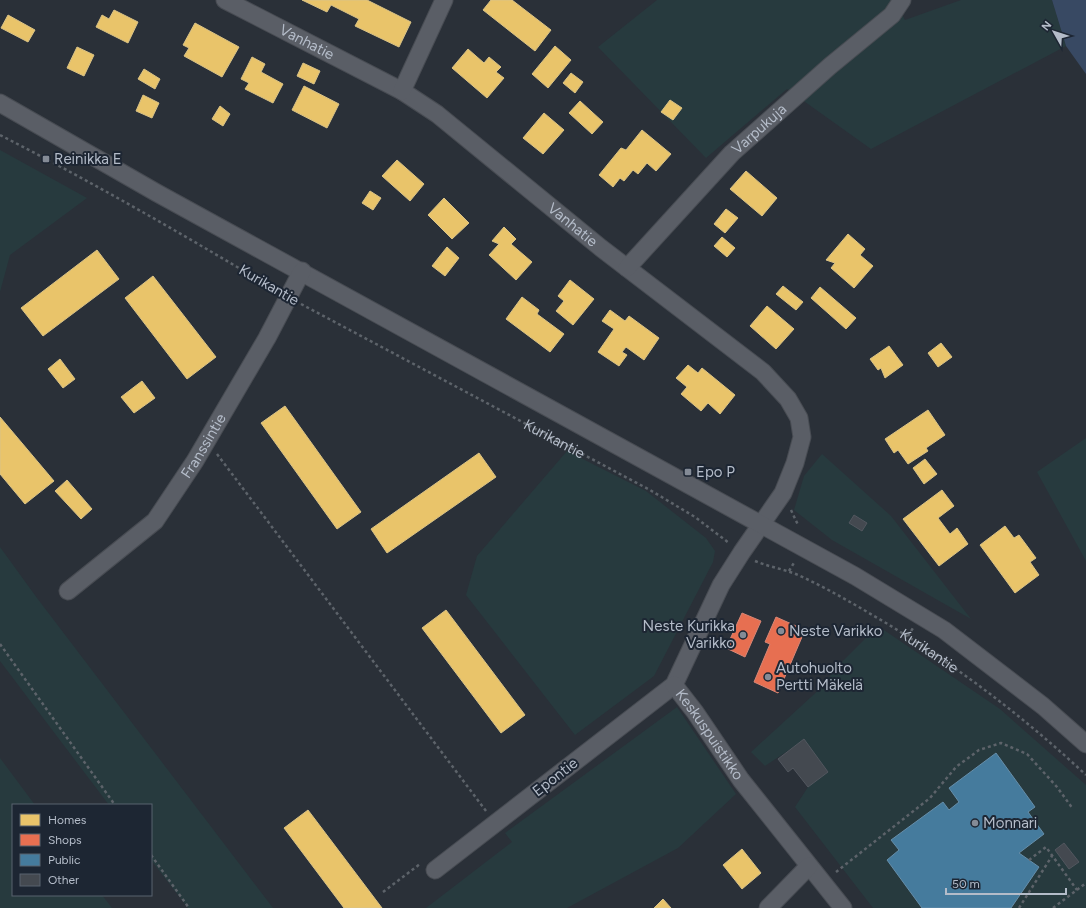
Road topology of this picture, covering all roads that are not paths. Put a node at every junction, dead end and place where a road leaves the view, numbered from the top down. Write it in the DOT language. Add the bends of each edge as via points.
graph roads {
  1 [pos="225,0"];
  2 [pos="444,0"];
  3 [pos="902,0"];
  4 [pos="402,91"];
  5 [pos="0,103"];
  6 [pos="627,268"];
  7 [pos="302,271"];
  8 [pos="761,525"];
  9 [pos="68,591"];
  10 [pos="674,685"];
  11 [pos="1086,744"];
  12 [pos="428,866"];
  13 [pos="809,866"];
  14 [pos="768,908"];
  15 [pos="843,908"];
  1 -- 4 [label="street, Vanhatie"];
  2 -- 4 [label="street"];
  3 -- 6 [label="street, Varpukuja" via="892,15 732,153"];
  4 -- 6 [label="street, Vanhatie" via="436,114"];
  5 -- 7 [label="street, Kurikantie"];
  6 -- 8 [label="street, Vanhatie" via="763,372 788,399 799,418 802,437 795,463 783,493"];
  7 -- 8 [label="street, Kurikantie"];
  7 -- 9 [label="street, Franssintie" via="267,338 156,521"];
  8 -- 10 [label="street, Keskuspuistikko" via="734,550 721,585"];
  8 -- 11 [label="street, Kurikantie" via="855,576 944,630 1043,706"];
  10 -- 12 [label="street, Epontie" via="495,823"];
  10 -- 13 [label="street, Keskuspuistikko" via="741,780"];
  13 -- 14 [label="street"];
  13 -- 15 [label="street, Keskuspuistikko"];
}
